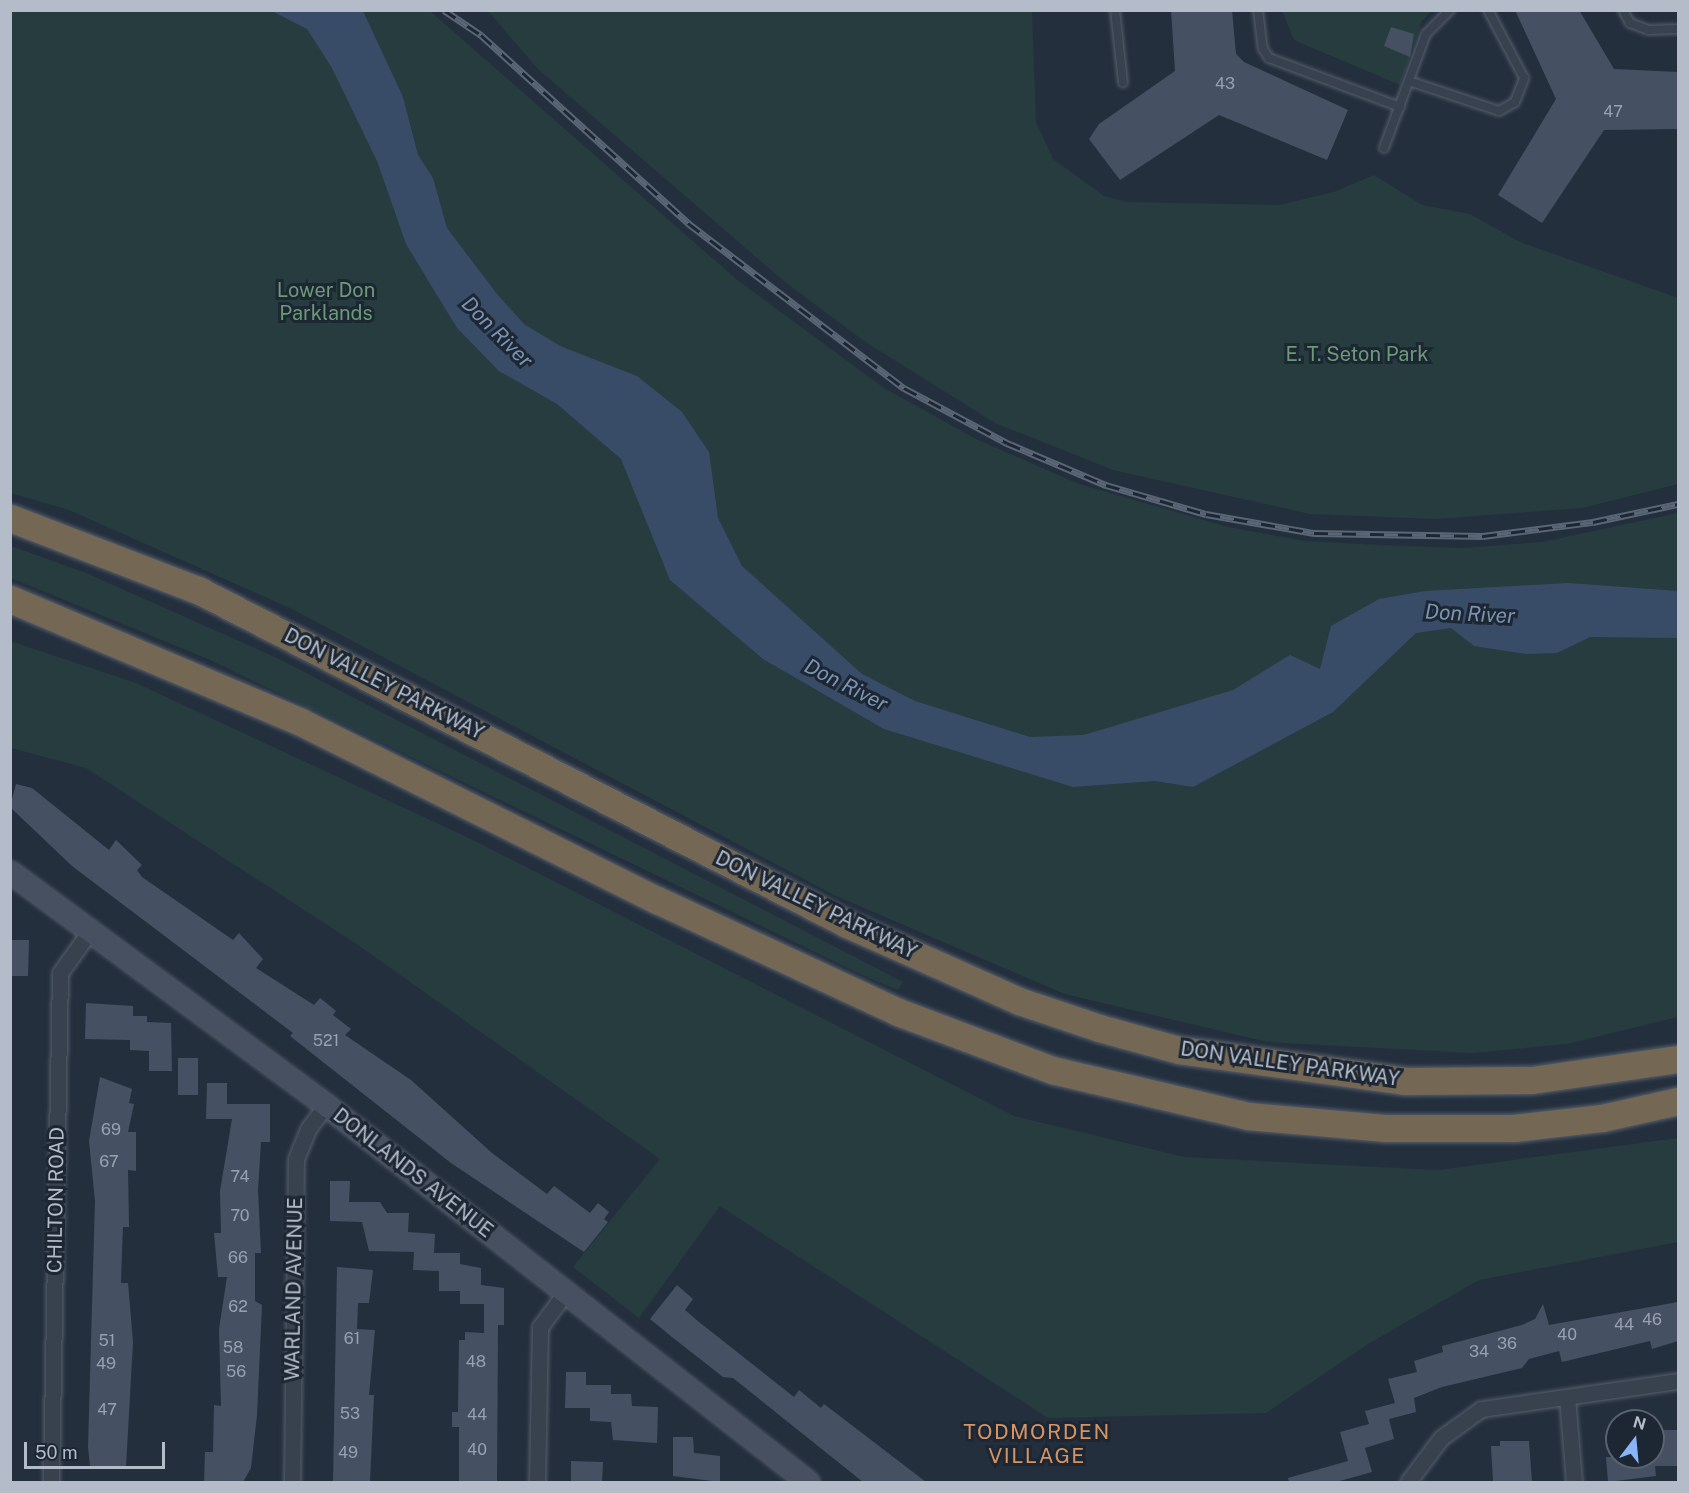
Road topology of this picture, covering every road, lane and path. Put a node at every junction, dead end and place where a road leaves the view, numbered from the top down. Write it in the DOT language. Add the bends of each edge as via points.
graph roads {
  1 [pos="1115,10"];
  2 [pos="1257,10"];
  3 [pos="1450,10"];
  4 [pos="1488,10"];
  5 [pos="1623,10"];
  6 [pos="1678,29"];
  7 [pos="1409,81"];
  8 [pos="1123,83"];
  9 [pos="1400,107"];
  10 [pos="1384,148"];
  11 [pos="10,518"];
  12 [pos="10,599"];
  13 [pos="10,872"];
  14 [pos="92,928"];
  15 [pos="1678,1059"];
  16 [pos="1678,1101"];
  17 [pos="326,1105"];
  18 [pos="566,1293"];
  19 [pos="1678,1381"];
  20 [pos="1567,1397"];
  21 [pos="51,1482"];
  22 [pos="292,1482"];
  23 [pos="537,1482"];
  24 [pos="806,1482"];
  25 [pos="1408,1482"];
  26 [pos="1574,1482"];
  1 -- 8 [label="lane"];
  2 -- 9 [label="lane" via="1263,49 1269,58"];
  3 -- 7 [label="lane" via="1426,34"];
  4 -- 7 [label="lane" via="1524,78 1515,102 1499,111"];
  5 -- 6 [label="lane" via="1630,23 1648,30"];
  7 -- 9 [label="lane"];
  9 -- 10 [label="lane"];
  11 -- 15 [label="highway, DON VALLEY PARKWAY" via="198,590 847,924 1019,1001 1099,1028 1179,1050 1405,1081 1532,1080"];
  12 -- 16 [label="highway" via="301,722 878,1003 1052,1070 1248,1116 1386,1128 1514,1128 1602,1118"];
  13 -- 14 [label="street, DONLANDS AVENUE"];
  14 -- 17 [label="street, DONLANDS AVENUE"];
  14 -- 21 [label="street, CHILTON ROAD" via="60,973"];
  17 -- 18 [label="street, DONLANDS AVENUE"];
  17 -- 22 [label="street, WARLAND AVENUE" via="308,1129 296,1159"];
  18 -- 23 [label="street" via="540,1327"];
  18 -- 24 [label="street, DONLANDS AVENUE"];
  19 -- 20 [label="street"];
  20 -- 25 [label="street" via="1496,1404 1468,1415 1441,1438"];
  20 -- 26 [label="street"];
}
